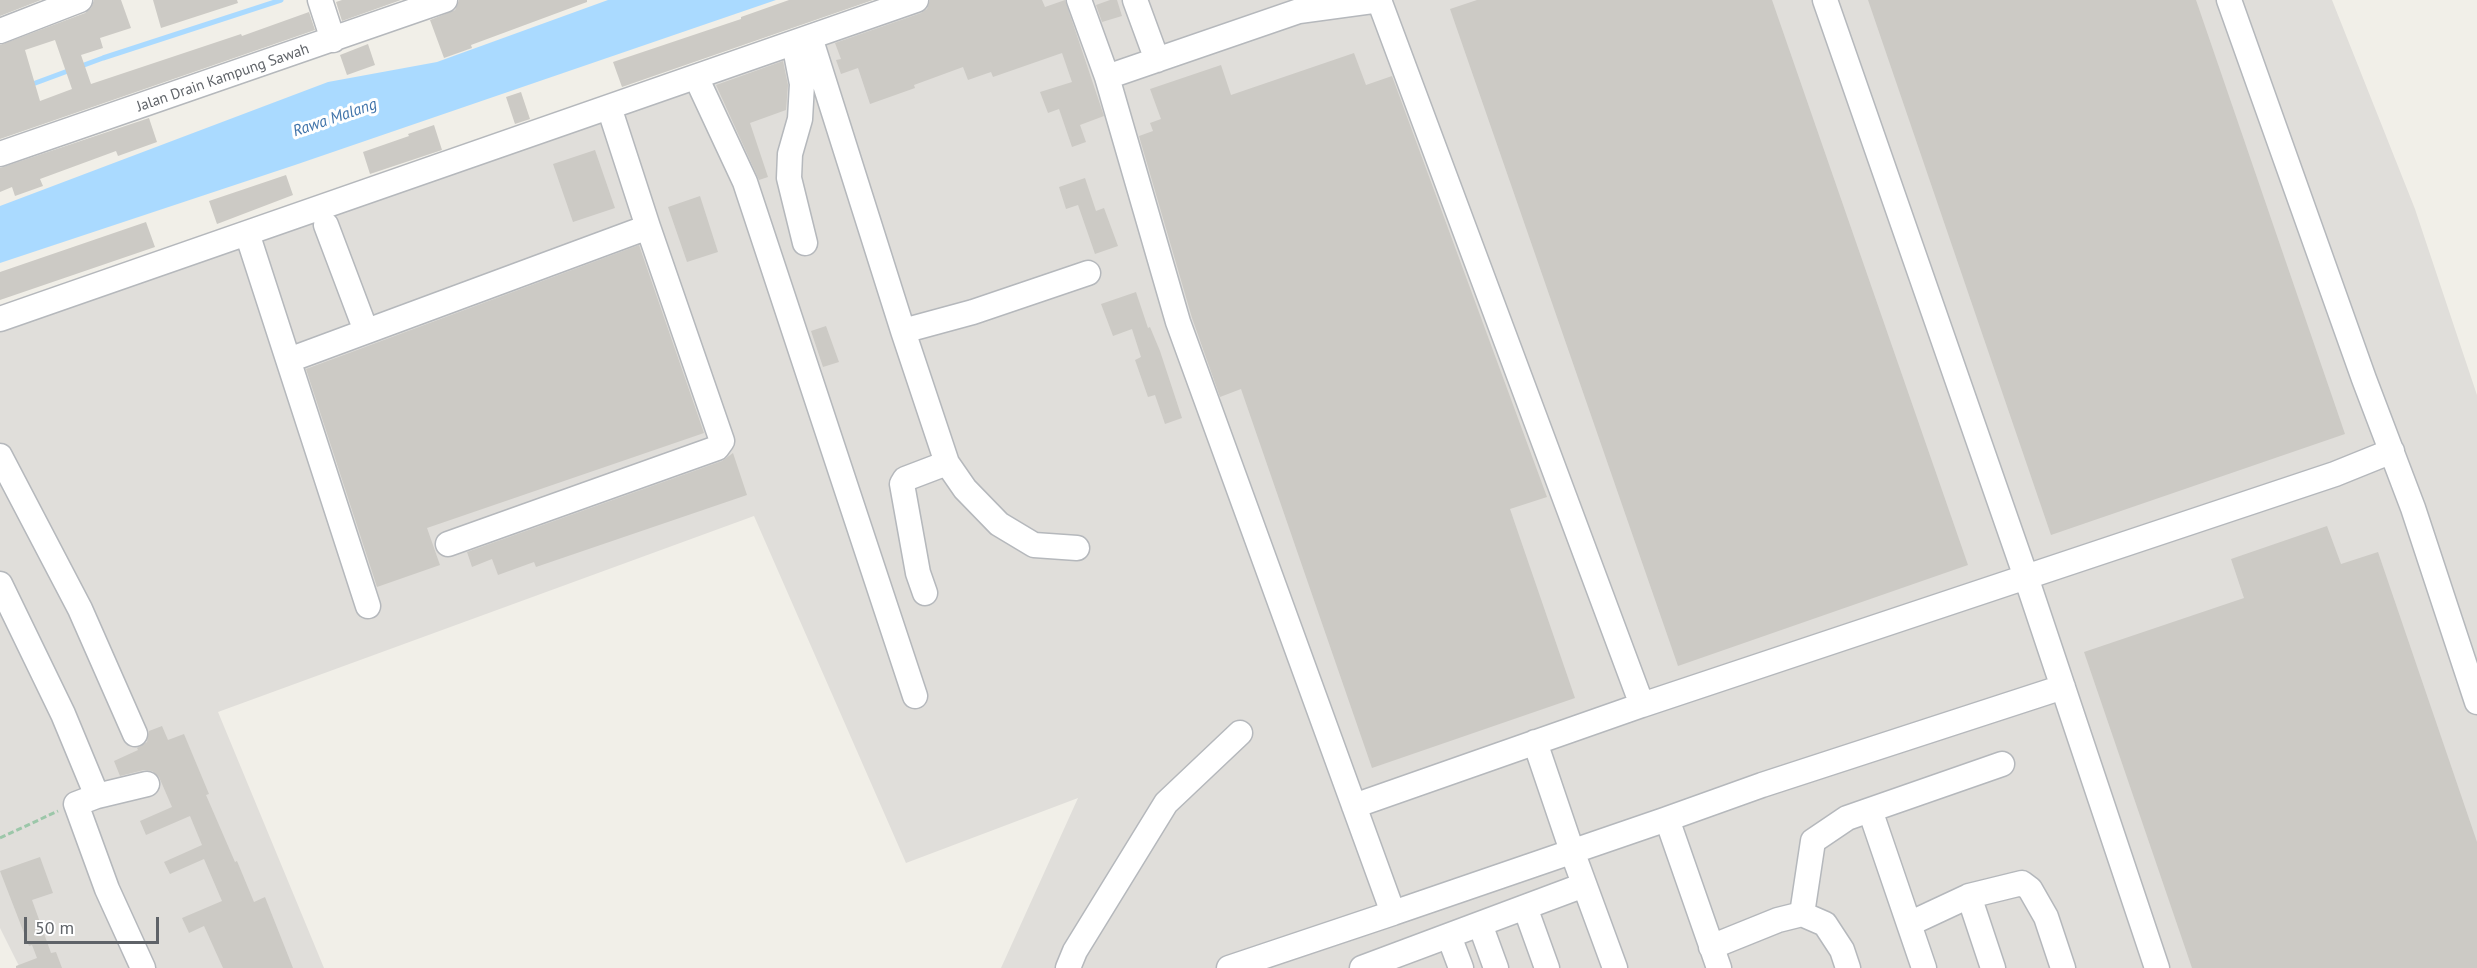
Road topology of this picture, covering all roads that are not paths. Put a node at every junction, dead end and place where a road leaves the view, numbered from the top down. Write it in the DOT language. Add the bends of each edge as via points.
graph roads {
  1 [pos="80,0"];
  2 [pos="446,0"];
  3 [pos="916,0"];
  4 [pos="1079,0"];
  5 [pos="1135,0"];
  6 [pos="1380,0"];
  7 [pos="1825,0"];
  8 [pos="2229,0"];
  9 [pos="327,20"];
  10 [pos="0,31"];
  11 [pos="802,40"];
  12 [pos="1157,60"];
  13 [pos="696,77"];
  14 [pos="1107,77"];
  15 [pos="609,107"];
  16 [pos="0,154"];
  17 [pos="326,225"];
  18 [pos="648,227"];
  19 [pos="247,234"];
  20 [pos="805,243"];
  21 [pos="1088,273"];
  22 [pos="0,319"];
  23 [pos="366,331"];
  24 [pos="903,331"];
  25 [pos="289,360"];
  26 [pos="2392,451"];
  27 [pos="0,456"];
  28 [pos="947,463"];
  29 [pos="448,544"];
  30 [pos="1077,548"];
  31 [pos="2026,577"];
  32 [pos="0,584"];
  33 [pos="926,593"];
  34 [pos="368,606"];
  35 [pos="2063,687"];
  36 [pos="915,696"];
  37 [pos="2477,702"];
  38 [pos="1642,705"];
  39 [pos="1240,733"];
  40 [pos="135,734"];
  41 [pos="1535,742"];
  42 [pos="2002,764"];
  43 [pos="147,784"];
  44 [pos="87,800"];
  45 [pos="1354,806"];
  46 [pos="1870,810"];
  47 [pos="1666,819"];
  48 [pos="1572,851"];
  49 [pos="1584,885"];
  50 [pos="1969,896"];
  51 [pos="1525,908"];
  52 [pos="1393,913"];
  53 [pos="1802,914"];
  54 [pos="1480,924"];
  55 [pos="1909,924"];
  56 [pos="1449,936"];
  57 [pos="1715,957"];
  58 [pos="1420,958"];
  59 [pos="1392,963"];
  60 [pos="143,968"];
  61 [pos="1068,968"];
  62 [pos="1229,968"];
  63 [pos="1362,968"];
  64 [pos="1461,968"];
  65 [pos="1496,968"];
  66 [pos="1547,968"];
  67 [pos="1615,968"];
  68 [pos="1848,968"];
  69 [pos="1924,968"];
  70 [pos="1993,968"];
  71 [pos="2063,968"];
  72 [pos="2157,968"];
  1 -- 10 [label="street"];
  2 -- 9 [label="street, Jalan Drain Kampung Sawah"];
  3 -- 11 [label="street"];
  4 -- 14 [label="street"];
  5 -- 12 [label="street"];
  6 -- 12 [label="street" via="1299,12"];
  6 -- 38 [label="street"];
  7 -- 31 [label="street"];
  8 -- 26 [label="street"];
  9 -- 16 [label="street, Jalan Drain Kampung Sawah"];
  11 -- 13 [label="street"];
  11 -- 20 [label="street" via="800,119 790,154 789,178"];
  11 -- 24 [label="street"];
  12 -- 14 [label="street"];
  13 -- 15 [label="street"];
  13 -- 36 [label="street" via="745,182"];
  14 -- 45 [label="street" via="1178,322"];
  15 -- 18 [label="street"];
  15 -- 19 [label="street"];
  17 -- 23 [label="street"];
  18 -- 23 [label="street"];
  18 -- 29 [label="street" via="722,441 717,448"];
  19 -- 22 [label="street"];
  19 -- 25 [label="street"];
  21 -- 24 [label="street"];
  23 -- 25 [label="street"];
  24 -- 28 [label="street"];
  25 -- 34 [label="street"];
  26 -- 31 [label="street" via="2335,474"];
  26 -- 37 [label="street"];
  27 -- 40 [label="street" via="80,609"];
  28 -- 30 [label="street" via="964,489 999,524 1034,544"];
  28 -- 33 [label="street" via="905,479 902,484 918,573"];
  31 -- 35 [label="street"];
  31 -- 38 [label="street"];
  32 -- 44 [label="street" via="63,714"];
  35 -- 47 [label="street"];
  35 -- 72 [label="street"];
  38 -- 41 [label="street"];
  39 -- 61 [label="street" via="1166,803"];
  41 -- 45 [label="street"];
  41 -- 48 [label="street"];
  42 -- 46 [label="street"];
  43 -- 44 [label="street"];
  44 -- 60 [label="street" via="107,889"];
  45 -- 52 [label="street"];
  46 -- 53 [label="street" via="1847,818 1813,841"];
  46 -- 55 [label="street"];
  47 -- 48 [label="street"];
  47 -- 57 [label="street"];
  48 -- 49 [label="street"];
  48 -- 52 [label="street"];
  49 -- 51 [label="street"];
  49 -- 67 [label="street"];
  50 -- 55 [label="street"];
  50 -- 70 [label="street"];
  50 -- 71 [label="street" via="2022,883 2030,889 2046,917"];
  51 -- 54 [label="street"];
  51 -- 66 [label="street"];
  52 -- 62 [label="street"];
  53 -- 57 [label="street" via="1778,920"];
  53 -- 68 [label="street" via="1825,924"];
  54 -- 56 [label="street"];
  54 -- 65 [label="street"];
  55 -- 69 [label="street"];
  56 -- 58 [label="street"];
  56 -- 64 [label="street"];
  58 -- 59 [label="street"];
  59 -- 63 [label="street"];
}
